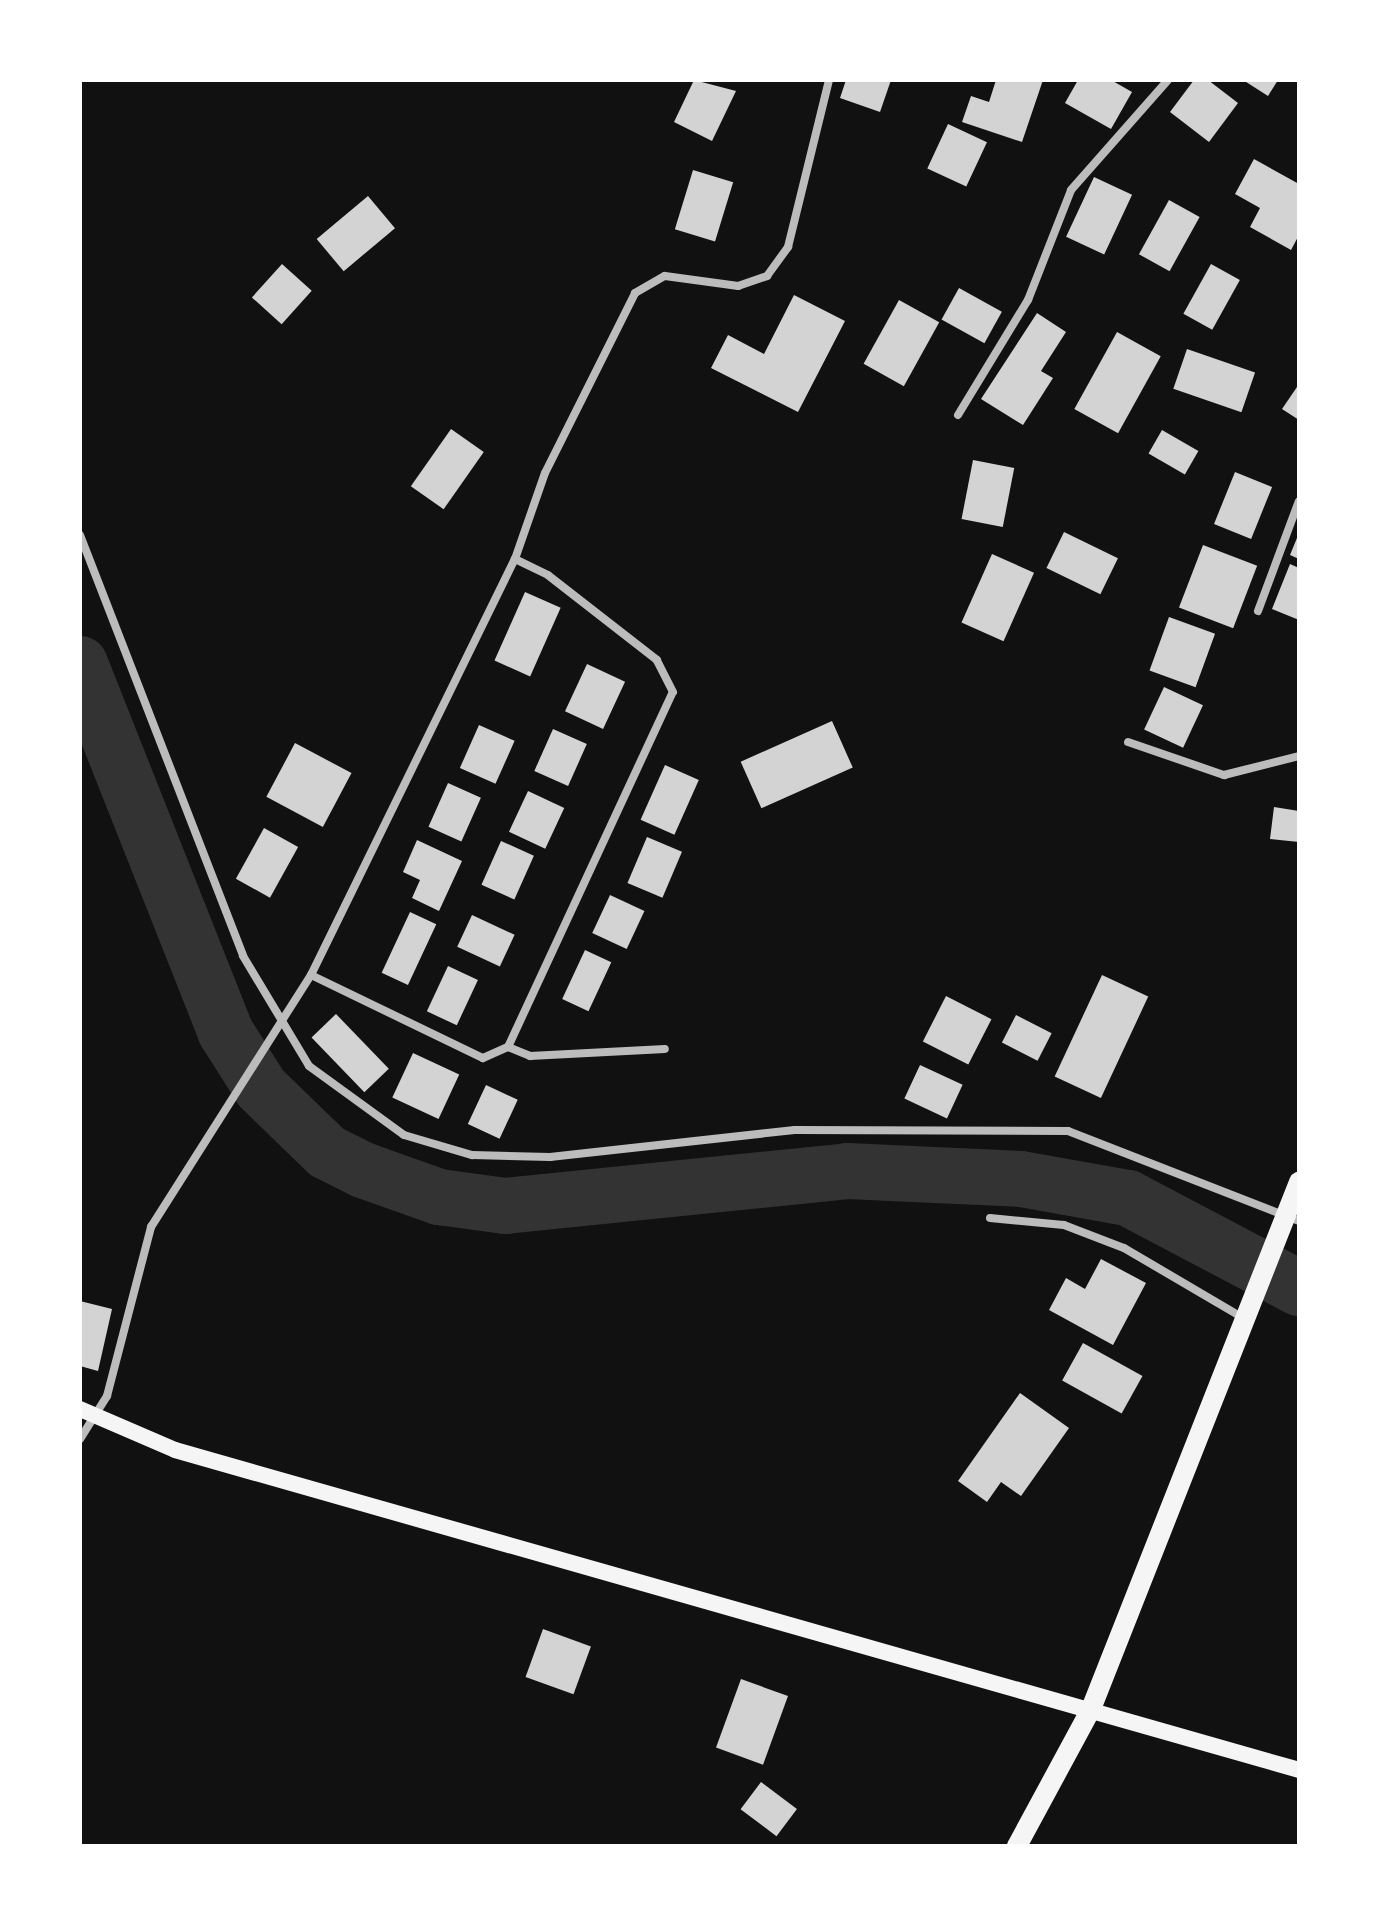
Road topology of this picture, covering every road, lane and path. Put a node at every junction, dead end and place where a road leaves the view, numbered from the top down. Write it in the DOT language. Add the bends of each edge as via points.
graph roads {
  1 [pos="829,80"];
  2 [pos="1168,80"];
  3 [pos="958,415"];
  4 [pos="1299,501"];
  5 [pos="80,535"];
  6 [pos="515,559"];
  7 [pos="1258,611"];
  8 [pos="1128,742"];
  9 [pos="1299,756"];
  10 [pos="311,975"];
  11 [pos="280,1024"];
  12 [pos="508,1047"];
  13 [pos="665,1049"];
  14 [pos="1299,1182"];
  15 [pos="990,1218"];
  16 [pos="1293,1218"];
  17 [pos="1246,1320"];
  18 [pos="88,1413"];
  19 [pos="80,1439"];
  20 [pos="1091,1709"];
  21 [pos="1299,1770"];
  22 [pos="1017,1846"];
  1 -- 6 [label="street" via="788,247 767,276 738,286 665,276 635,293 545,473"];
  2 -- 3 [label="street" via="1071,190 1028,300"];
  4 -- 7 [label="street"];
  5 -- 11 [label="street" via="243,956"];
  6 -- 10 [label="street"];
  6 -- 12 [label="street" via="548,575 657,660 673,692"];
  8 -- 9 [label="street" via="1224,775"];
  10 -- 11 [label="street"];
  10 -- 12 [label="street" via="483,1058"];
  11 -- 16 [label="street" via="309,1066 357,1107 404,1135 472,1155 550,1157 795,1130 1068,1131"];
  11 -- 18 [label="street" via="151,1227"];
  12 -- 13 [label="street" via="530,1056"];
  14 -- 16 [label="main road"];
  15 -- 17 [label="street" via="1064,1225 1124,1248"];
  16 -- 17 [label="main road"];
  17 -- 20 [label="main road"];
  18 -- 19 [label="street"];
  18 -- 20 [label="main road" via="175,1450"];
  20 -- 21 [label="main road"];
  20 -- 22 [label="main road"];
}
